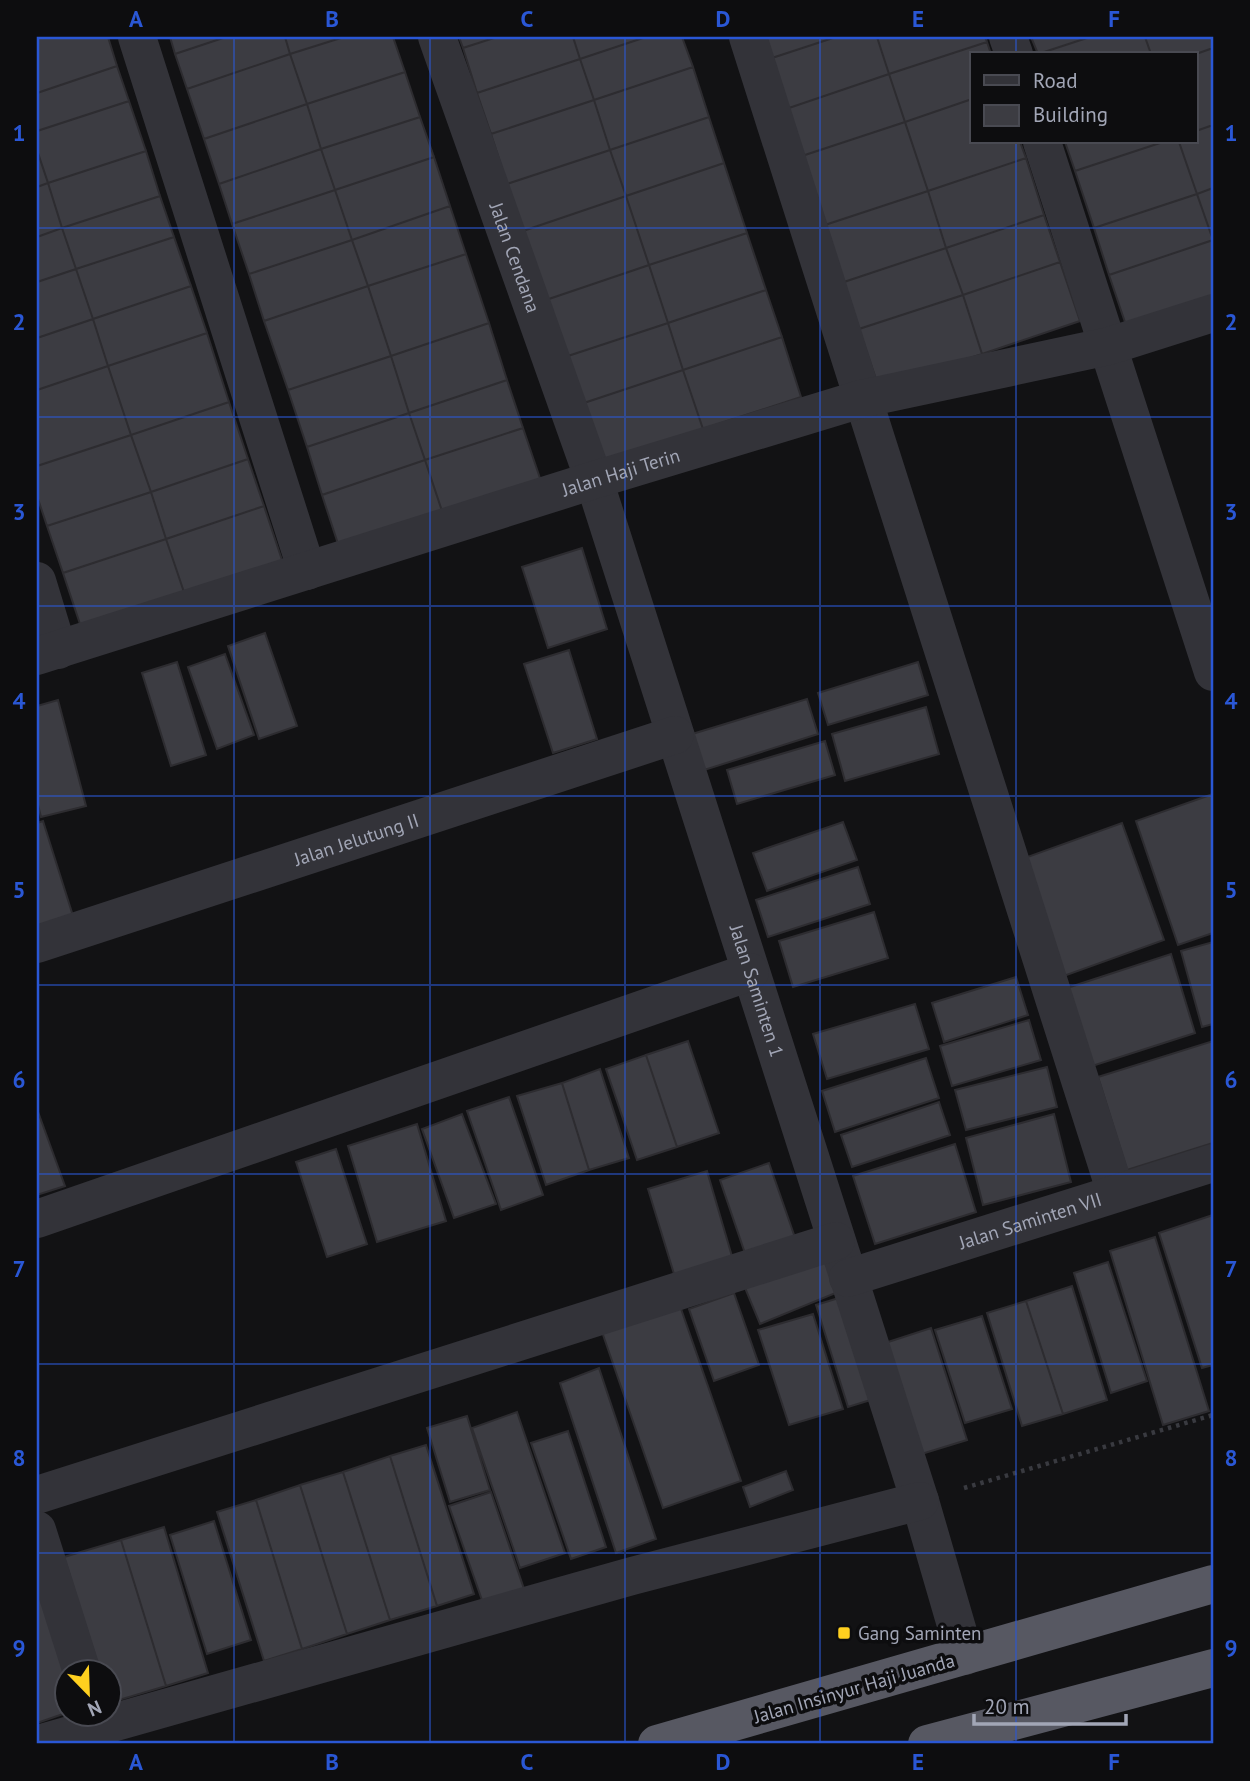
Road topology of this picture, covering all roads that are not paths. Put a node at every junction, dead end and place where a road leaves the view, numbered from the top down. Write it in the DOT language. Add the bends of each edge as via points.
graph roads {
  1 [pos="137,37"];
  2 [pos="437,37"];
  3 [pos="748,37"];
  4 [pos="1043,144"];
  5 [pos="1213,313"];
  6 [pos="1109,346"];
  7 [pos="861,400"];
  8 [pos="594,480"];
  9 [pos="307,572"];
  10 [pos="37,581"];
  11 [pos="47,653"];
  12 [pos="1213,672"];
  13 [pos="675,735"];
  14 [pos="37,944"];
  15 [pos="750,972"];
  16 [pos="1213,1163"];
  17 [pos="1116,1193"];
  18 [pos="37,1219"];
  19 [pos="836,1241"];
  20 [pos="848,1278"];
  21 [pos="37,1495"];
  22 [pos="920,1501"];
  23 [pos="37,1530"];
  24 [pos="1213,1584"];
  25 [pos="965,1656"];
  26 [pos="78,1658"];
  27 [pos="1213,1668"];
  28 [pos="122,1714"];
  29 [pos="79,1728"];
  30 [pos="38,1744"];
  31 [pos="657,1744"];
  32 [pos="927,1744"];
  1 -- 9 [label="street"];
  2 -- 8 [label="street, Jalan Cendana"];
  3 -- 7 [label="street"];
  4 -- 6 [label="street"];
  5 -- 6 [label="street, Jalan Haji Terin"];
  6 -- 7 [label="street, Jalan Haji Terin"];
  6 -- 12 [label="street"];
  7 -- 8 [label="street, Jalan Haji Terin"];
  7 -- 17 [label="street"];
  8 -- 9 [label="street, Jalan Haji Terin"];
  8 -- 13 [label="street, Jalan Saminten 1"];
  9 -- 11 [label="street, Jalan Haji Terin"];
  10 -- 11 [label="street"];
  13 -- 14 [label="street, Jalan Jelutung II"];
  13 -- 15 [label="street, Jalan Saminten 1"];
  15 -- 18 [label="street"];
  15 -- 19 [label="street, Jalan Saminten 1"];
  16 -- 17 [label="street, Jalan Saminten VII"];
  17 -- 20 [label="street, Jalan Saminten VII"];
  19 -- 20 [label="street, Jalan Saminten 1"];
  19 -- 21 [label="street"];
  20 -- 22 [label="street, Jalan Saminten 1"];
  22 -- 25 [label="street, Jalan Saminten 1"];
  22 -- 28 [label="street"];
  23 -- 26 [label="street"];
  24 -- 25 [label="highway, Jalan Insinyur Haji Juanda"];
  25 -- 31 [label="highway, Jalan Insinyur Haji Juanda"];
  27 -- 32 [label="highway"];
  29 -- 30 [label="street"];
}
